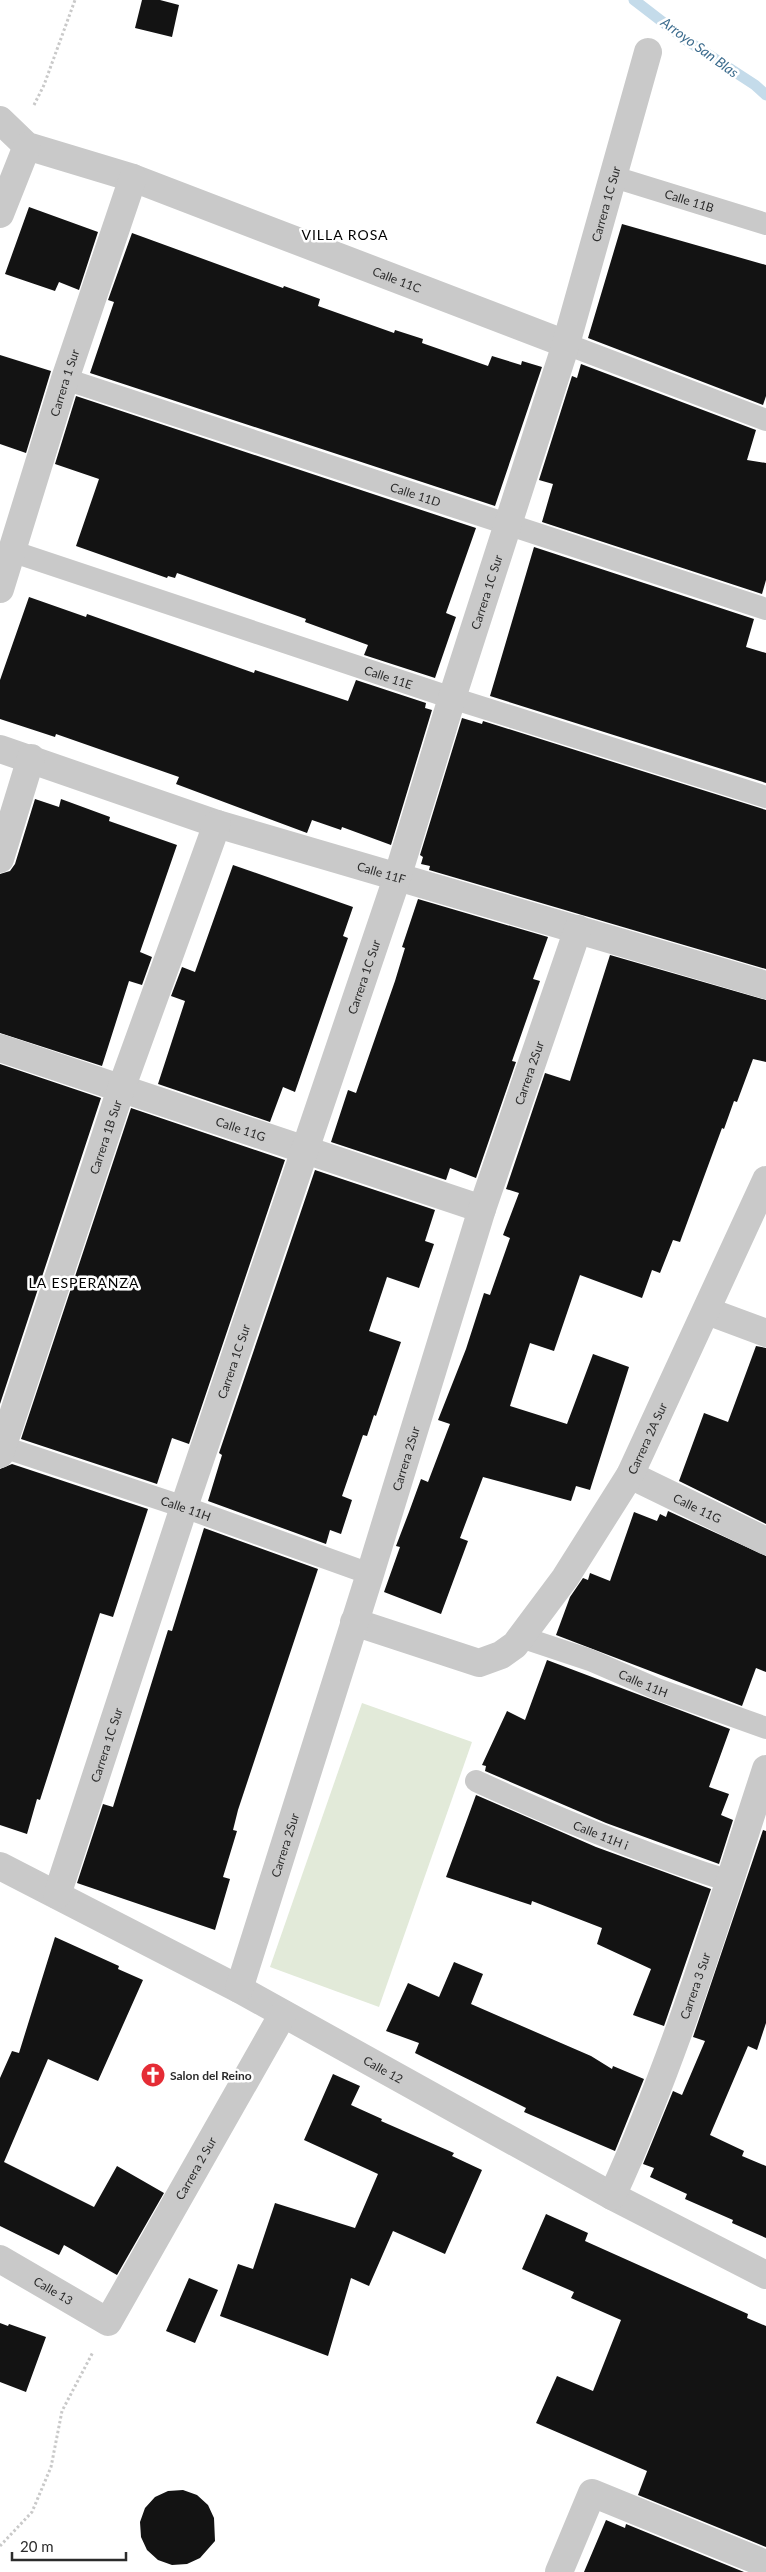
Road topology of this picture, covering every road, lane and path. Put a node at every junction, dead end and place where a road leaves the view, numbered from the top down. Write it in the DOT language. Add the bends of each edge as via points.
graph roads {
  1 [pos="75,0"];
  2 [pos="648,52"];
  3 [pos="15,134"];
  4 [pos="614,177"];
  5 [pos="133,178"];
  6 [pos="0,214"];
  7 [pos="766,224"];
  8 [pos="566,344"];
  9 [pos="65,379"];
  10 [pos="766,420"];
  11 [pos="508,525"];
  12 [pos="11,551"];
  13 [pos="0,589"];
  14 [pos="766,610"];
  15 [pos="452,698"];
  16 [pos="0,749"];
  17 [pos="31,758"];
  18 [pos="766,797"];
  19 [pos="217,824"];
  20 [pos="0,859"];
  21 [pos="397,878"];
  22 [pos="578,929"];
  23 [pos="766,985"];
  24 [pos="0,1048"];
  25 [pos="121,1089"];
  26 [pos="305,1150"];
  27 [pos="766,1180"];
  28 [pos="482,1209"];
  29 [pos="707,1311"];
  30 [pos="766,1333"];
  31 [pos="1,1449"];
  32 [pos="630,1475"];
  33 [pos="184,1507"];
  34 [pos="766,1541"];
  35 [pos="370,1574"];
  36 [pos="354,1622"];
  37 [pos="521,1637"];
  38 [pos="766,1728"];
  39 [pos="766,1769"];
  40 [pos="476,1782"];
  41 [pos="0,1866"];
  42 [pos="729,1881"];
  43 [pos="57,1895"];
  44 [pos="239,1989"];
  45 [pos="283,2014"];
  46 [pos="612,2196"];
  47 [pos="0,2259"];
  48 [pos="766,2275"];
  49 [pos="108,2322"];
  50 [pos="0,2546"];
  51 [pos="766,2564"];
  52 [pos="558,2572"];
  53 [pos="762,2572"];
  1 -- 3 [label="path" via="44,85"];
  2 -- 4 [label="street, Carrera 1C Sur"];
  3 -- 5 [label="street, Calle 11C"];
  3 -- 6 [label="street"];
  4 -- 7 [label="lane, Calle 11B"];
  4 -- 8 [label="street, Carrera 1C Sur"];
  5 -- 8 [label="street, Calle 11C"];
  5 -- 9 [label="street, Carrera 1 Sur"];
  8 -- 10 [label="lane, Calle 11C"];
  8 -- 11 [label="street, Carrera 1C Sur"];
  9 -- 11 [label="lane, Calle 11D"];
  9 -- 12 [label="street, Carrera 1 Sur"];
  11 -- 14 [label="lane, Calle 11D"];
  11 -- 15 [label="street, Carrera 1C Sur"];
  12 -- 13 [label="street, Carrera 1 Sur"];
  12 -- 15 [label="lane, Calle 11E"];
  15 -- 18 [label="lane, Calle 11E"];
  15 -- 21 [label="street, Carrera 1C Sur"];
  16 -- 17 [label="street, Calle 11F"];
  17 -- 19 [label="street, Calle 11F"];
  17 -- 20 [label="street"];
  19 -- 21 [label="street, Calle 11F"];
  19 -- 25 [label="street, Carrera 1B Sur"];
  21 -- 22 [label="street, Calle 11F"];
  21 -- 26 [label="street, Carrera 1C Sur"];
  22 -- 23 [label="street, Calle 11F"];
  22 -- 28 [label="street, Carrera 2Sur"];
  24 -- 25 [label="street, Calle 11G"];
  25 -- 26 [label="street, Calle 11G"];
  25 -- 31 [label="street, Carrera 1B Sur"];
  26 -- 28 [label="street, Calle 11G"];
  26 -- 33 [label="street, Carrera 1C Sur"];
  27 -- 29 [label="street, Carrera 2A Sur"];
  28 -- 35 [label="street, Carrera 2Sur"];
  29 -- 30 [label="street"];
  29 -- 32 [label="street, Carrera 2A Sur"];
  31 -- 33 [label="lane, Calle 11H"];
  32 -- 34 [label="street, Calle 11G"];
  32 -- 37 [label="street, Carrera 2A Sur" via="565,1578"];
  33 -- 35 [label="lane, Calle 11H"];
  33 -- 43 [label="street, Carrera 1C Sur"];
  35 -- 36 [label="street, Carrera 2Sur"];
  36 -- 37 [label="street, Carrera 2A Sur" via="479,1663 501,1655"];
  36 -- 44 [label="street, Carrera 2Sur"];
  37 -- 38 [label="lane, Calle 11H"];
  39 -- 42 [label="street, Carrera 3 Sur"];
  40 -- 42 [label="lane, Calle 11H i" via="655,1857"];
  41 -- 43 [label="street, Calle 12"];
  42 -- 46 [label="street, Carrera 3 Sur" via="642,2130"];
  43 -- 44 [label="street, Calle 12"];
  44 -- 45 [label="street, Calle 12"];
  45 -- 46 [label="street, Calle 12"];
  45 -- 49 [label="street, Carrera 2 Sur"];
  46 -- 48 [label="street, Calle 12"];
  47 -- 49 [label="street, Calle 13"];
  49 -- 50 [label="path" via="62,2411 51,2467 32,2512"];
  51 -- 52 [label="street" via="592,2493"];
  51 -- 53 [label="street"];
}
